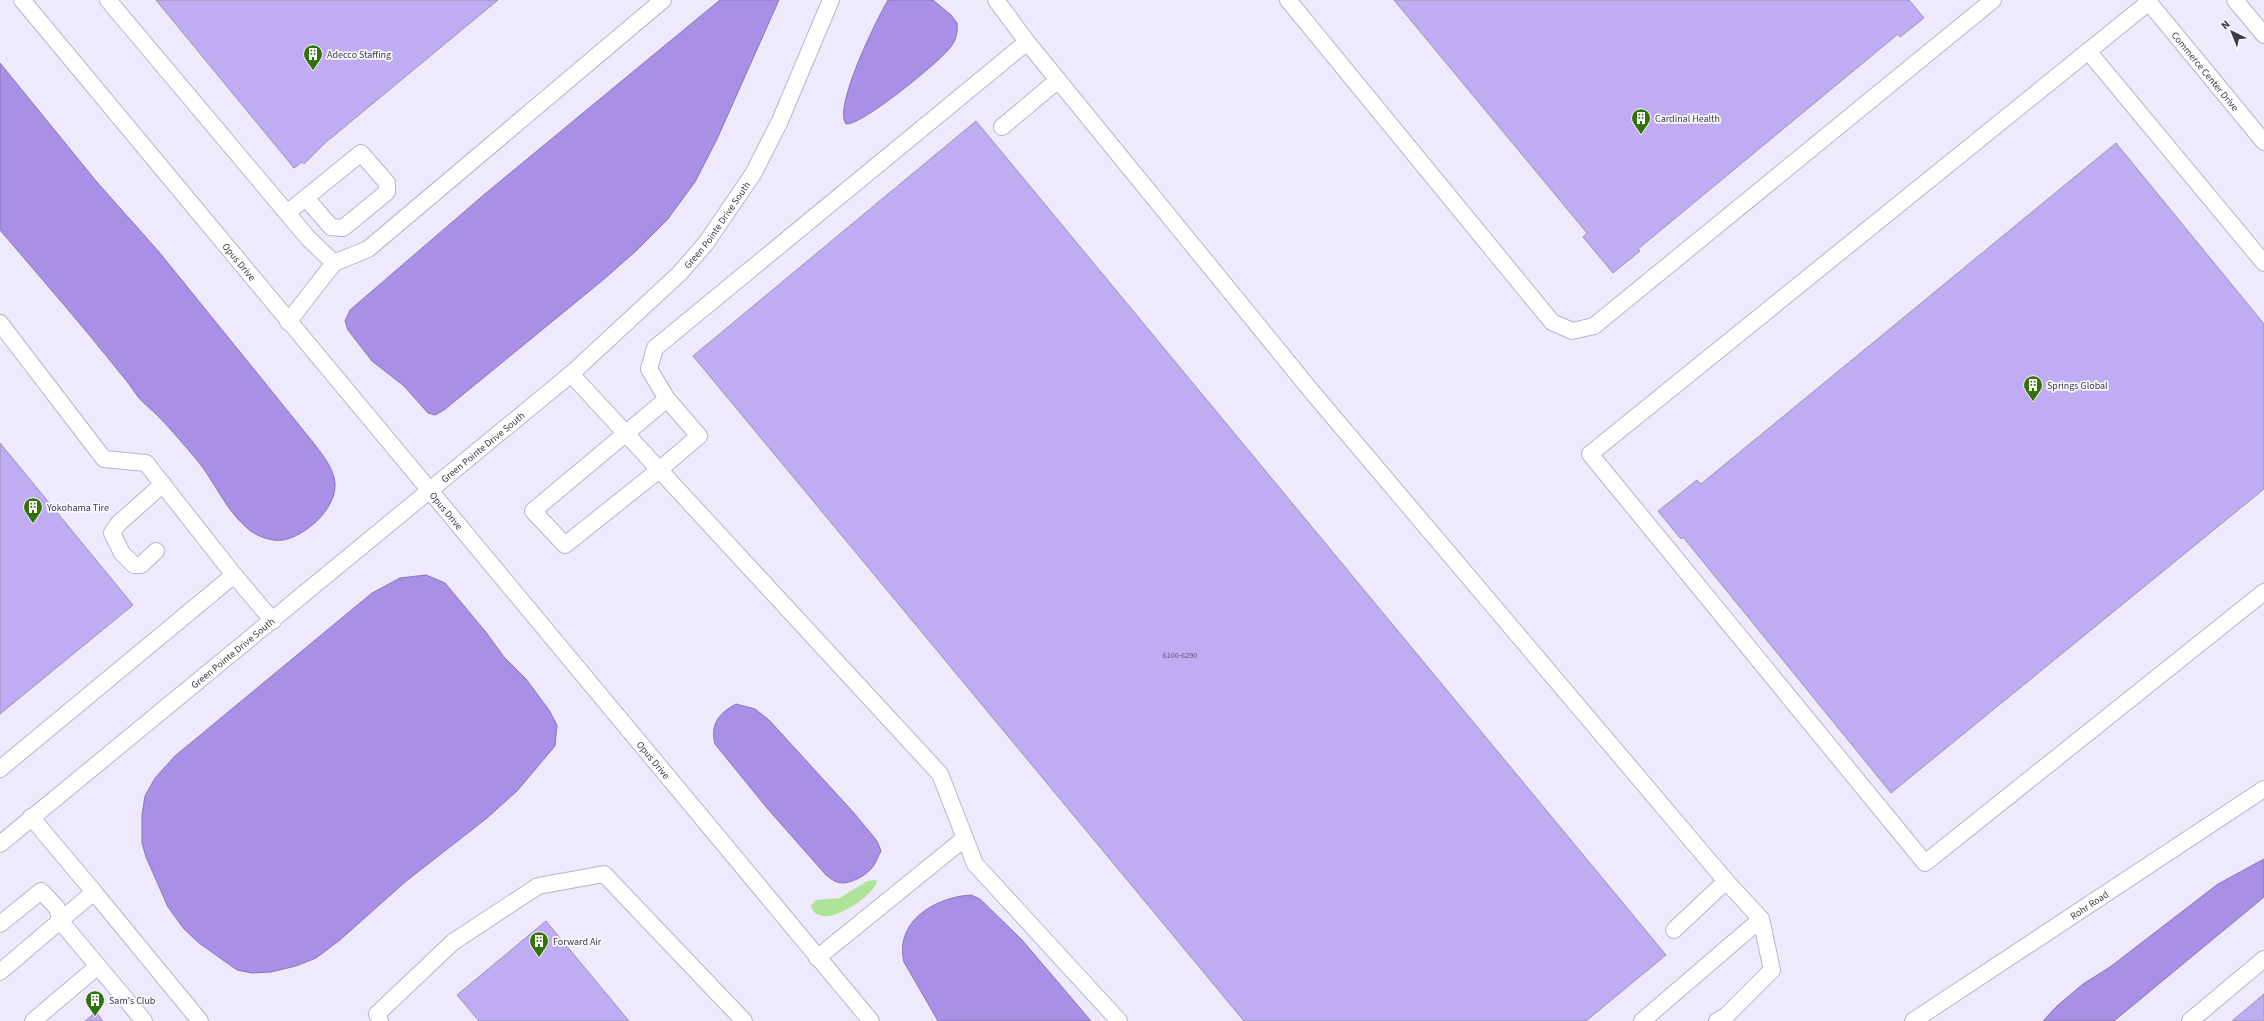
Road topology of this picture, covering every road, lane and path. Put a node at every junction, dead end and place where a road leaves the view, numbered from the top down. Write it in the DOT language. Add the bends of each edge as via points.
graph roads {
  1 [pos="22,0"];
  2 [pos="108,0"];
  3 [pos="663,0"];
  4 [pos="832,0"];
  5 [pos="996,0"];
  6 [pos="1288,0"];
  7 [pos="1993,0"];
  8 [pos="2235,0"];
  9 [pos="2148,1"];
  10 [pos="2264,35"];
  11 [pos="1027,42"];
  12 [pos="2088,51"];
  13 [pos="1058,80"];
  14 [pos="1002,127"];
  15 [pos="2264,142"];
  16 [pos="306,198"];
  17 [pos="288,213"];
  18 [pos="334,263"];
  19 [pos="2264,263"];
  20 [pos="288,322"];
  21 [pos="0,323"];
  22 [pos="572,374"];
  23 [pos="667,399"];
  24 [pos="625,433"];
  25 [pos="659,470"];
  26 [pos="163,484"];
  27 [pos="430,490"];
  28 [pos="156,551"];
  29 [pos="234,575"];
  30 [pos="2264,592"];
  31 [pos="273,621"];
  32 [pos="0,769"];
  33 [pos="2264,788"];
  34 [pos="31,818"];
  35 [pos="964,838"];
  36 [pos="0,844"];
  37 [pos="1726,881"];
  38 [pos="94,892"];
  39 [pos="1761,919"];
  40 [pos="61,922"];
  41 [pos="0,924"];
  42 [pos="1674,930"];
  43 [pos="817,958"];
  44 [pos="2264,959"];
  45 [pos="98,966"];
  46 [pos="0,972"];
  47 [pos="1933,1016"];
  48 [pos="33,1021"];
  49 [pos="144,1021"];
  50 [pos="200,1021"];
  51 [pos="380,1021"];
  52 [pos="744,1021"];
  53 [pos="871,1021"];
  54 [pos="1119,1021"];
  55 [pos="1642,1021"];
  56 [pos="1717,1021"];
  57 [pos="1913,1021"];
  58 [pos="2190,1021"];
  1 -- 20 [label="street, Opus Drive"];
  2 -- 17 [label="street"];
  3 -- 18 [label="street" via="368,249"];
  4 -- 22 [label="street, Green Pointe Drive South" via="754,174 680,273"];
  5 -- 11 [label="street"];
  6 -- 7 [label="street" via="1552,322 1572,331 1594,326"];
  8 -- 10 [label="street"];
  9 -- 12 [label="street"];
  9 -- 15 [label="street, Commerce Center Drive"];
  11 -- 13 [label="street"];
  11 -- 23 [label="street" via="655,348 649,369"];
  12 -- 19 [label="street"];
  12 -- 30 [label="street" via="1590,454 1925,863"];
  13 -- 14 [label="street"];
  13 -- 37 [label="street" via="1313,393"];
  16 -- 16 [label="street" via="361,153 387,183 387,192 343,228 331,227"];
  16 -- 17 [label="street"];
  17 -- 18 [label="street"];
  18 -- 20 [label="street"];
  20 -- 27 [label="street, Opus Drive"];
  21 -- 26 [label="street" via="104,459 146,463"];
  22 -- 24 [label="street"];
  22 -- 27 [label="street, Green Pointe Drive South"];
  23 -- 24 [label="street"];
  23 -- 25 [label="street" via="699,436"];
  24 -- 25 [label="street"];
  24 -- 25 [label="street" via="533,511 564,545"];
  25 -- 35 [label="street" via="940,774"];
  26 -- 28 [label="street" via="118,524 112,533 122,553 134,565 141,565"];
  26 -- 29 [label="street"];
  27 -- 31 [label="street, Green Pointe Drive South"];
  27 -- 43 [label="street, Opus Drive"];
  29 -- 31 [label="street"];
  29 -- 32 [label="street"];
  31 -- 34 [label="street, Green Pointe Drive South"];
  33 -- 47 [label="street, Rohr Road"];
  34 -- 36 [label="street, Green Pointe Drive South"];
  34 -- 38 [label="street"];
  35 -- 43 [label="street"];
  35 -- 54 [label="street" via="975,864"];
  37 -- 39 [label="street"];
  37 -- 42 [label="street"];
  38 -- 40 [label="street"];
  38 -- 50 [label="street"];
  39 -- 55 [label="street"];
  39 -- 56 [label="street" via="1772,970"];
  40 -- 41 [label="street" via="57,908 40,891"];
  40 -- 45 [label="street"];
  40 -- 46 [label="street"];
  43 -- 53 [label="street, Opus Drive"];
  44 -- 58 [label="street"];
  45 -- 48 [label="street"];
  45 -- 49 [label="street"];
  47 -- 57 [label="street, Rohr Road"];
  51 -- 52 [label="street" via="377,1014 453,942 538,886 604,874"];
}
